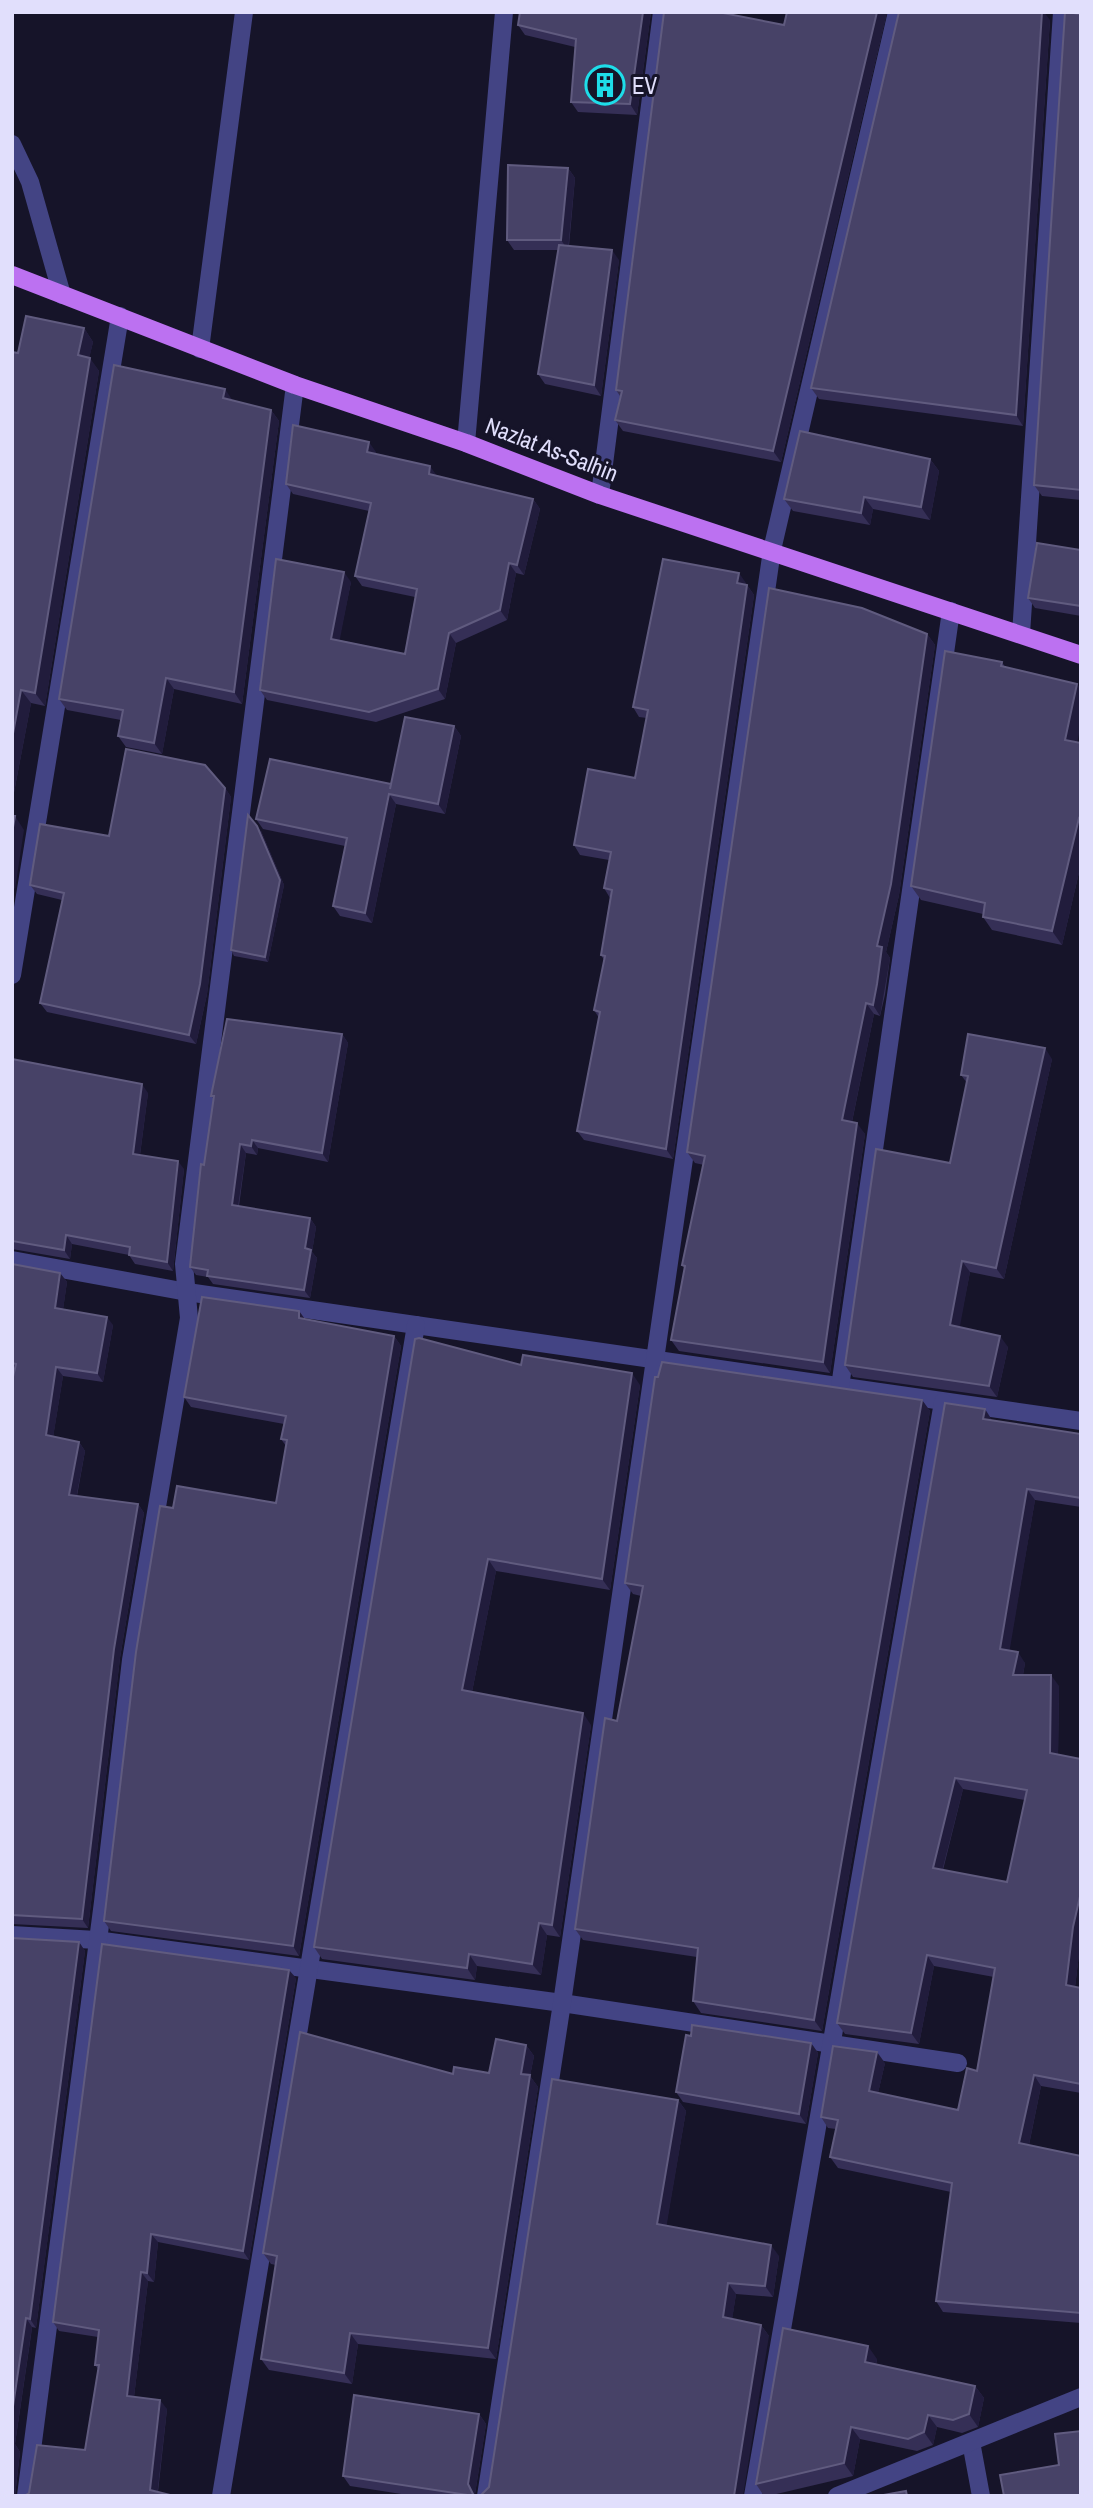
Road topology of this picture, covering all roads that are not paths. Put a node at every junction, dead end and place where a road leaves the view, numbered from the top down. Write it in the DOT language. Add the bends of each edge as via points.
graph roads {
  1 [pos="244,12"];
  2 [pos="503,12"];
  3 [pos="662,12"];
  4 [pos="897,12"];
  5 [pos="1062,12"];
  6 [pos="12,144"];
  7 [pos="12,275"];
  8 [pos="62,295"];
  9 [pos="120,316"];
  10 [pos="200,349"];
  11 [pos="295,385"];
  12 [pos="466,443"];
  13 [pos="600,495"];
  14 [pos="772,550"];
  15 [pos="951,611"];
  16 [pos="1021,634"];
  17 [pos="1081,655"];
  18 [pos="12,975"];
  19 [pos="12,1260"];
  20 [pos="187,1292"];
  21 [pos="416,1325"];
  22 [pos="654,1359"];
  23 [pos="839,1387"];
  24 [pos="943,1402"];
  25 [pos="1081,1422"];
  26 [pos="12,1935"];
  27 [pos="96,1940"];
  28 [pos="309,1971"];
  29 [pos="562,2003"];
  30 [pos="831,2044"];
  31 [pos="958,2063"];
  32 [pos="1081,2397"];
  33 [pos="971,2442"];
  34 [pos="26,2496"];
  35 [pos="221,2496"];
  36 [pos="486,2496"];
  37 [pos="753,2496"];
  38 [pos="837,2496"];
  39 [pos="981,2496"];
  1 -- 10 [label="street"];
  2 -- 12 [label="street"];
  3 -- 13 [label="street"];
  4 -- 14 [label="street"];
  5 -- 16 [label="street"];
  6 -- 8 [label="street" via="30,182"];
  7 -- 8 [label="main road, Nazlat As-Salhin"];
  8 -- 9 [label="main road, Nazlat As-Salhin"];
  9 -- 10 [label="main road, Nazlat As-Salhin"];
  9 -- 18 [label="street"];
  10 -- 11 [label="main road, Nazlat As-Salhin"];
  11 -- 12 [label="main road, Nazlat As-Salhin"];
  11 -- 20 [label="street" via="184,1264"];
  12 -- 13 [label="main road, Nazlat As-Salhin"];
  13 -- 14 [label="main road, Nazlat As-Salhin"];
  14 -- 15 [label="main road, Nazlat As-Salhin"];
  14 -- 22 [label="street"];
  15 -- 16 [label="main road, Nazlat As-Salhin"];
  15 -- 23 [label="street"];
  16 -- 17 [label="main road, Nazlat As-Salhin"];
  19 -- 20 [label="street"];
  20 -- 21 [label="street"];
  20 -- 27 [label="street" via="189,1318 131,1660"];
  21 -- 22 [label="street"];
  21 -- 28 [label="street"];
  22 -- 23 [label="street"];
  22 -- 29 [label="street"];
  23 -- 24 [label="street"];
  24 -- 25 [label="street"];
  24 -- 30 [label="street"];
  26 -- 27 [label="street"];
  27 -- 28 [label="street"];
  27 -- 34 [label="street"];
  28 -- 29 [label="street"];
  28 -- 35 [label="street"];
  29 -- 30 [label="street"];
  29 -- 36 [label="street"];
  30 -- 31 [label="street"];
  30 -- 37 [label="street"];
  32 -- 33 [label="street"];
  33 -- 38 [label="street"];
  33 -- 39 [label="street"];
}
